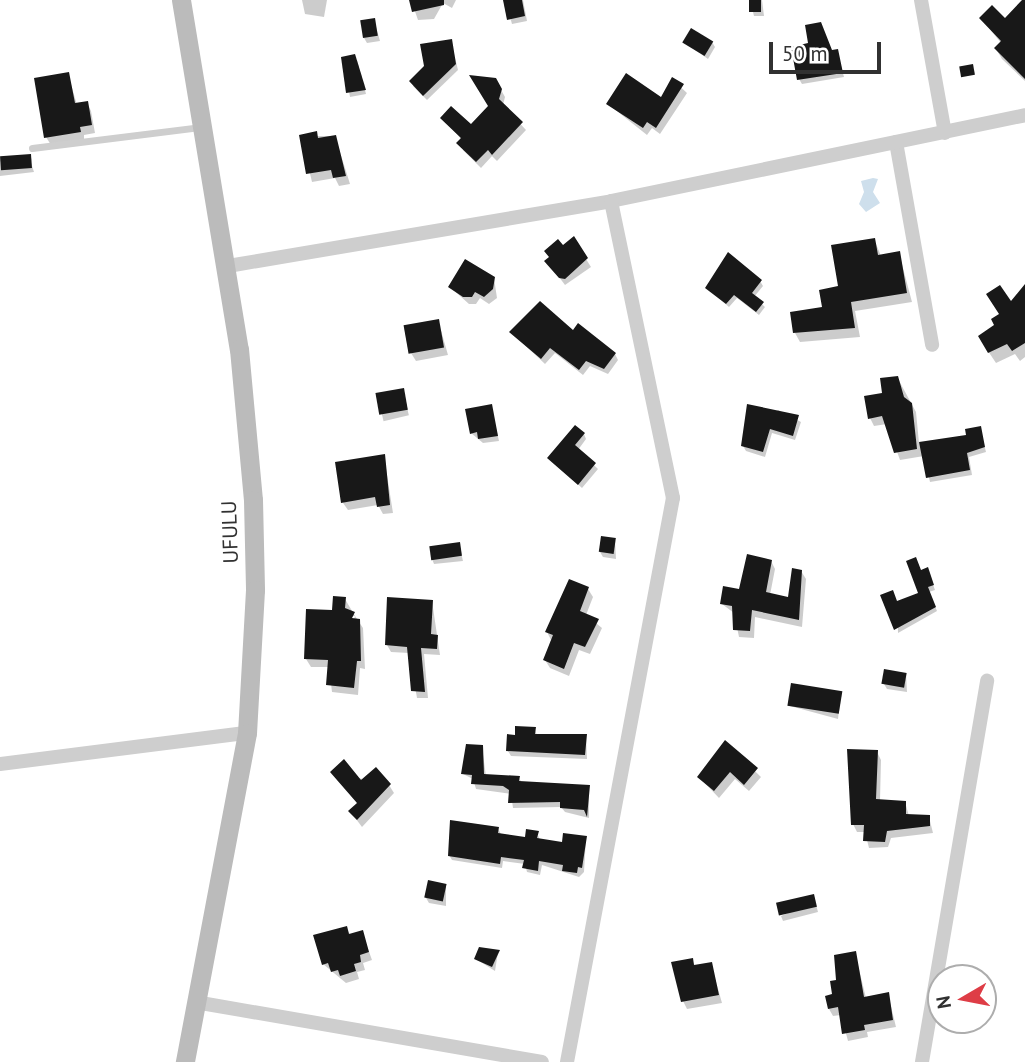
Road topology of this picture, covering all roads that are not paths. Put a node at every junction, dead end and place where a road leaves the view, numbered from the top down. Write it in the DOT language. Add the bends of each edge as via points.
graph roads {
  1 [pos="181,0"];
  2 [pos="921,0"];
  3 [pos="1025,115"];
  4 [pos="204,127"];
  5 [pos="945,133"];
  6 [pos="896,142"];
  7 [pos="32,148"];
  8 [pos="611,201"];
  9 [pos="228,267"];
  10 [pos="932,345"];
  11 [pos="987,681"];
  12 [pos="247,733"];
  13 [pos="0,764"];
  14 [pos="195,1002"];
  15 [pos="185,1062"];
  16 [pos="542,1062"];
  17 [pos="567,1062"];
  18 [pos="922,1062"];
  1 -- 4 [label="street, UFULU"];
  2 -- 5 [label="street"];
  3 -- 5 [label="street"];
  4 -- 7 [label="lane"];
  4 -- 9 [label="street, UFULU"];
  5 -- 6 [label="street"];
  6 -- 8 [label="street"];
  6 -- 10 [label="street"];
  8 -- 9 [label="street"];
  8 -- 17 [label="street" via="673,498"];
  9 -- 12 [label="street, UFULU" via="253,500 255,590"];
  11 -- 18 [label="street"];
  12 -- 13 [label="street"];
  12 -- 14 [label="street, UFULU"];
  14 -- 15 [label="street, UFULU"];
  14 -- 16 [label="street"];
}
